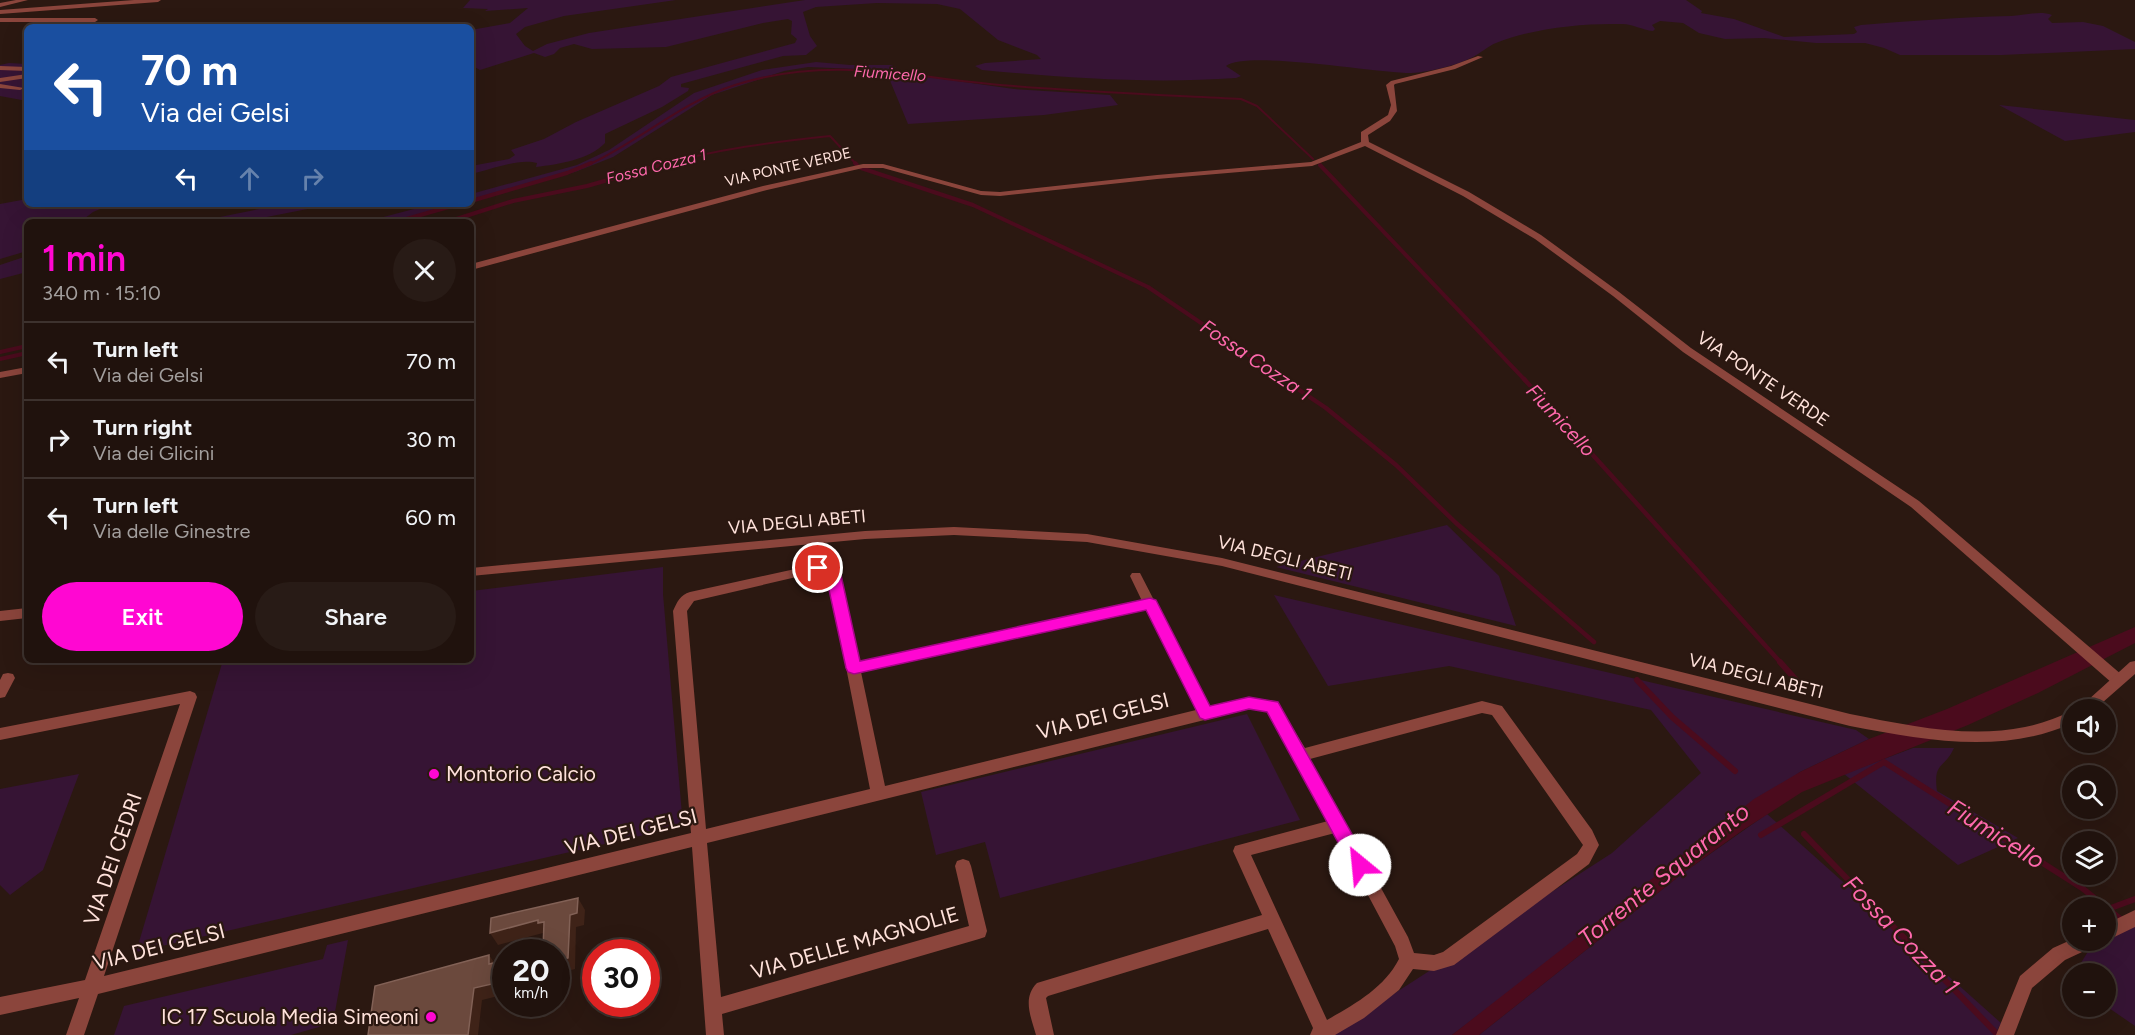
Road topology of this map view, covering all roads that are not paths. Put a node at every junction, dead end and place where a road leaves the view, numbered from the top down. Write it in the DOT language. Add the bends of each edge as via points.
graph roads {
  1 [pos="25,0"];
  2 [pos="158,0"];
  3 [pos="130,2"];
  4 [pos="0,5"];
  5 [pos="0,12"];
  6 [pos="0,20"];
  7 [pos="79,20"];
  8 [pos="95,20"];
  9 [pos="1480,57"];
  10 [pos="0,69"];
  11 [pos="24,69"];
  12 [pos="24,76"];
  13 [pos="0,80"];
  14 [pos="0,86"];
  15 [pos="20,88"];
  16 [pos="1365,143"];
  17 [pos="474,266"];
  18 [pos="24,371"];
  19 [pos="0,375"];
  20 [pos="474,572"];
  21 [pos="1136,576"];
  22 [pos="1150,604"];
  23 [pos="24,614"];
  24 [pos="0,616"];
  25 [pos="2135,666"];
  26 [pos="854,668"];
  27 [pos="8,678"];
  28 [pos="2117,680"];
  29 [pos="0,693"];
  30 [pos="2096,699"];
  31 [pos="1205,714"];
  32 [pos="2062,722"];
  33 [pos="0,734"];
  34 [pos="1301,755"];
  35 [pos="879,794"];
  36 [pos="1339,825"];
  37 [pos="699,838"];
  38 [pos="963,866"];
  39 [pos="1272,920"];
  40 [pos="2065,951"];
  41 [pos="1408,960"];
  42 [pos="92,987"];
  43 [pos="0,1006"];
  44 [pos="712,1008"];
  45 [pos="1322,1033"];
  46 [pos="75,1035"];
  47 [pos="715,1035"];
  48 [pos="1045,1035"];
  49 [pos="2006,1035"];
  1 -- 4 [label="street"];
  2 -- 3 [label="street"];
  3 -- 5 [label="street"];
  3 -- 7 [label="street" via="128,8 88,14"];
  6 -- 7 [label="street"];
  7 -- 8 [label="street"];
  9 -- 16 [label="street, VIA PONTE VERDE" via="1454,68 1393,82 1389,85 1396,108 1393,116 1364,134"];
  10 -- 11 [label="street"];
  12 -- 13 [label="street"];
  14 -- 15 [label="street"];
  16 -- 17 [label="street, VIA PONTE VERDE" via="1312,164 1000,194 981,193 883,166 862,166"];
  16 -- 28 [label="street, VIA PONTE VERDE" via="1466,194 1538,237 1687,350 1915,504"];
  18 -- 19 [label="street"];
  20 -- 32 [label="street, VIA DEGLI ABETI" via="865,535 954,531 1087,538 1222,562 1897,729 1995,736"];
  21 -- 22 [label="street"];
  22 -- 26 [label="street"];
  22 -- 31 [label="street"];
  23 -- 24 [label="street"];
  25 -- 28 [label="street"];
  26 -- 35 [label="street"];
  26 -- 37 [label="street" via="834,575 829,569 818,568 690,597 684,602 680,611"];
  27 -- 29 [label="street"];
  28 -- 30 [label="street"];
  31 -- 34 [label="street, VIA DEI GELSI" via="1249,703 1272,706"];
  31 -- 35 [label="street, VIA DEI GELSI"];
  33 -- 42 [label="street, VIA DEI CEDRI" via="190,697"];
  34 -- 36 [label="street"];
  34 -- 41 [label="street" via="1490,708 1497,710 1586,835 1591,845 1583,859 1448,959 1434,963"];
  35 -- 37 [label="street, VIA DEI GELSI"];
  36 -- 39 [label="street" via="1241,851"];
  36 -- 41 [label="street"];
  37 -- 42 [label="street, VIA DEI GELSI"];
  37 -- 44 [label="street"];
  38 -- 44 [label="street, VIA DELLE MAGNOLIE" via="979,931"];
  39 -- 45 [label="street"];
  39 -- 48 [label="street" via="1043,989 1037,995 1037,1004"];
  40 -- 49 [label="street" via="2026,982"];
  41 -- 45 [label="street" via="1403,974 1388,990"];
  42 -- 43 [label="street, VIA DEI GELSI"];
  42 -- 46 [label="street, VIA DEI CEDRI"];
  44 -- 47 [label="street"];
}
